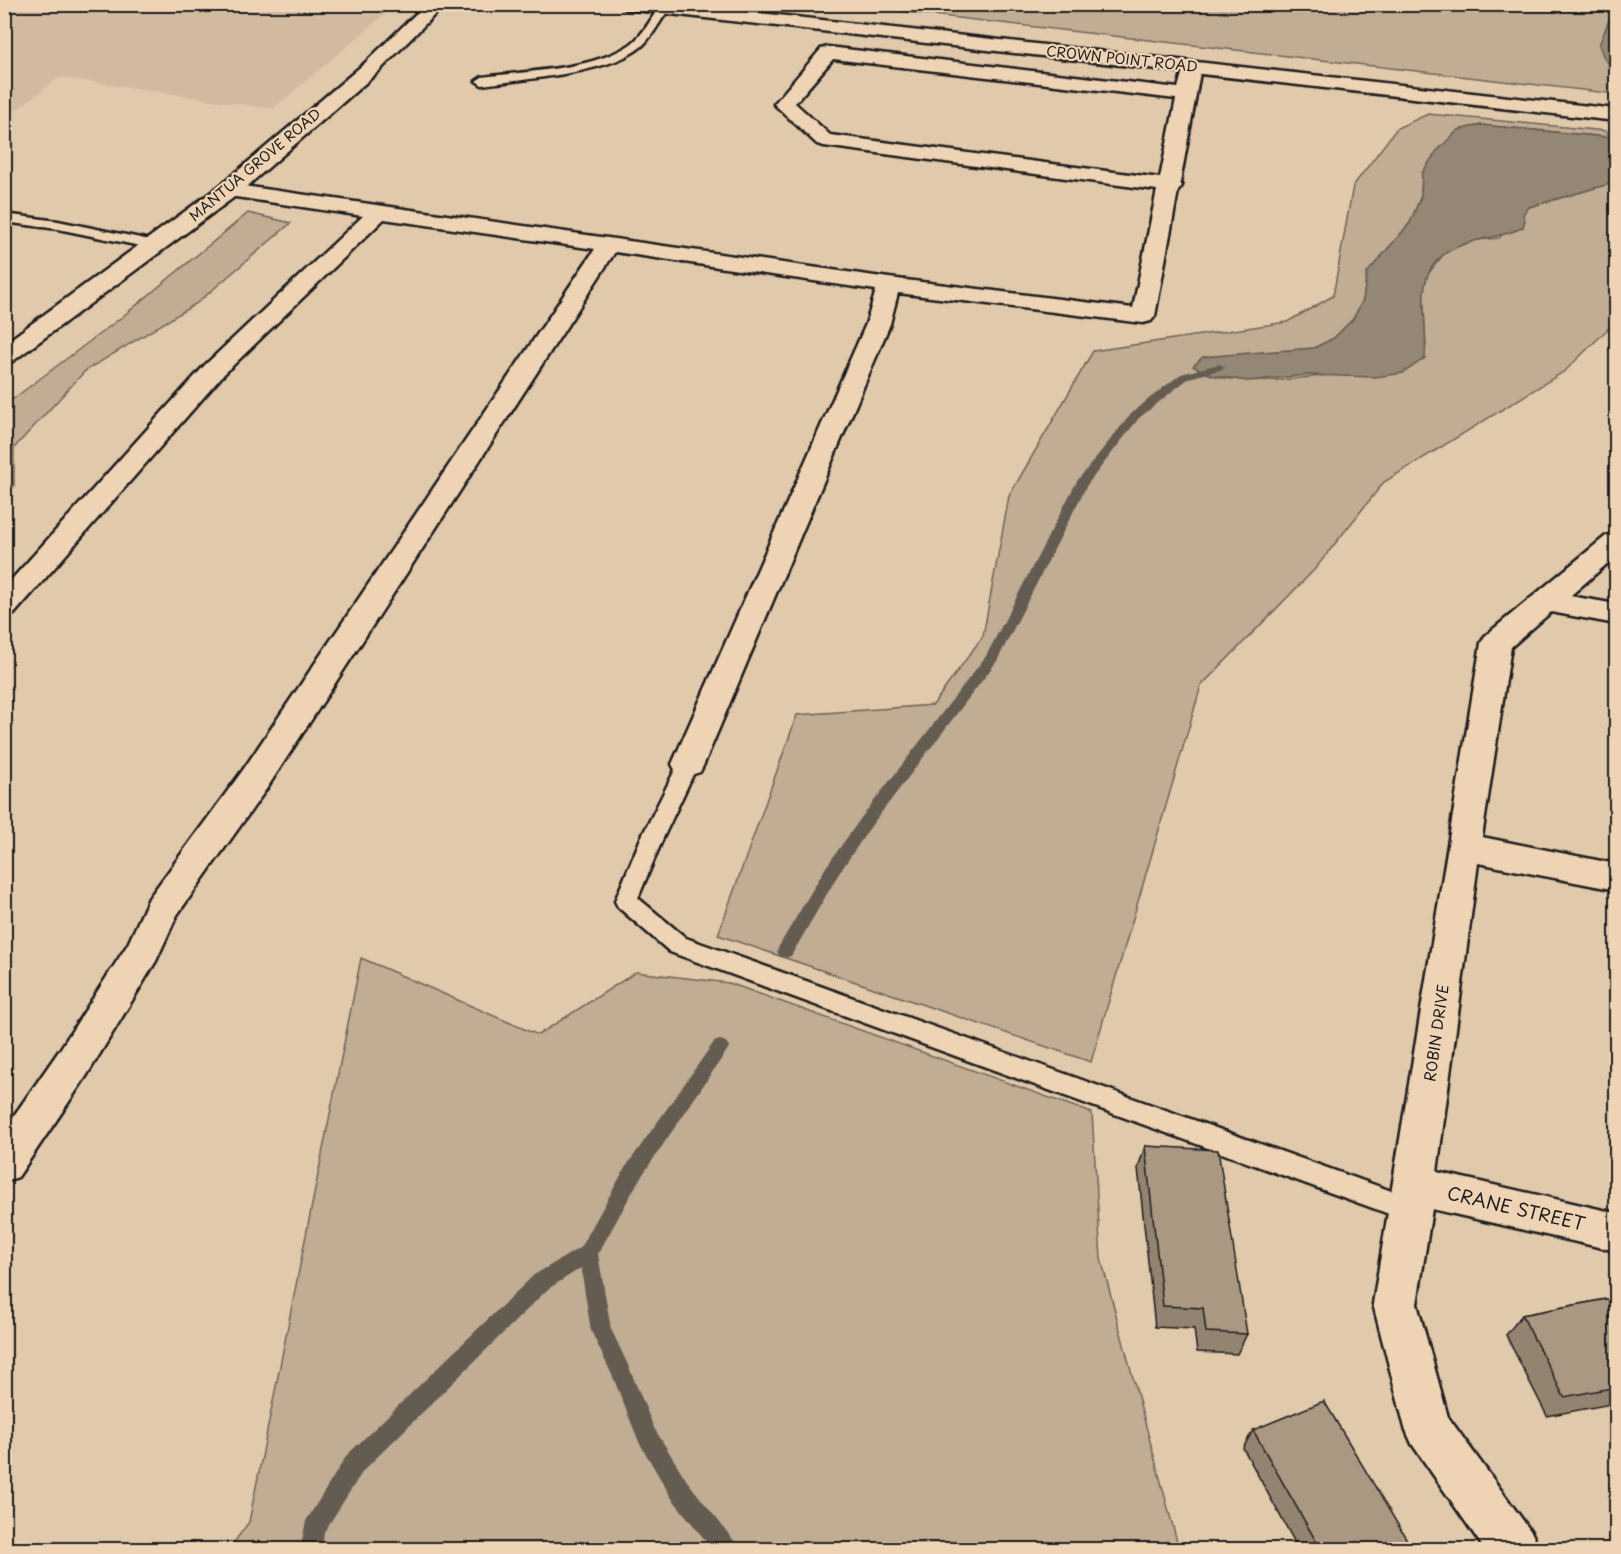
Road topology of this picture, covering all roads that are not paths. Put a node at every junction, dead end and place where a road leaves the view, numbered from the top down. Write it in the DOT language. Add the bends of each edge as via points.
graph roads {
  1 [pos="437,4"];
  2 [pos="626,4"];
  3 [pos="663,9"];
  4 [pos="1192,67"];
  5 [pos="482,81"];
  6 [pos="1188,94"];
  7 [pos="1617,115"];
  8 [pos="1171,186"];
  9 [pos="229,190"];
  10 [pos="377,214"];
  11 [pos="4,218"];
  12 [pos="154,245"];
  13 [pos="609,246"];
  14 [pos="890,285"];
  15 [pos="4,356"];
  16 [pos="1617,542"];
  17 [pos="1544,601"];
  18 [pos="4,607"];
  19 [pos="1617,614"];
  20 [pos="688,764"];
  21 [pos="1463,847"];
  22 [pos="1617,878"];
  23 [pos="4,1164"];
  24 [pos="1413,1198"];
  25 [pos="1617,1232"];
  26 [pos="1515,1550"];
  1 -- 9 [label="street, MANTUA GROVE ROAD" via="372,67"];
  2 -- 3 [label="street, CROWN POINT ROAD"];
  3 -- 4 [label="street, CROWN POINT ROAD"];
  3 -- 5 [label="lane" via="638,44 622,54"];
  4 -- 6 [label="street"];
  4 -- 7 [label="street, CROWN POINT ROAD"];
  6 -- 8 [label="street"];
  6 -- 8 [label="street" via="828,53 784,104 824,140"];
  8 -- 14 [label="street" via="1143,316"];
  9 -- 10 [label="street"];
  9 -- 12 [label="street, MANTUA GROVE ROAD"];
  10 -- 13 [label="street" via="447,220"];
  10 -- 18 [label="street" via="214,370"];
  11 -- 12 [label="lane"];
  12 -- 15 [label="street, MANTUA GROVE ROAD"];
  13 -- 14 [label="street"];
  13 -- 23 [label="street" via="261,769 162,908 143,951"];
  14 -- 20 [label="street" via="873,335"];
  16 -- 17 [label="street, ROBIN DRIVE"];
  17 -- 19 [label="street"];
  17 -- 21 [label="street, ROBIN DRIVE" via="1496,643"];
  20 -- 24 [label="lane" via="626,902 678,945"];
  21 -- 22 [label="street"];
  21 -- 24 [label="street, ROBIN DRIVE"];
  24 -- 25 [label="street, CRANE STREET"];
  24 -- 26 [label="street, ROBIN DRIVE" via="1395,1304 1428,1428"];
}
